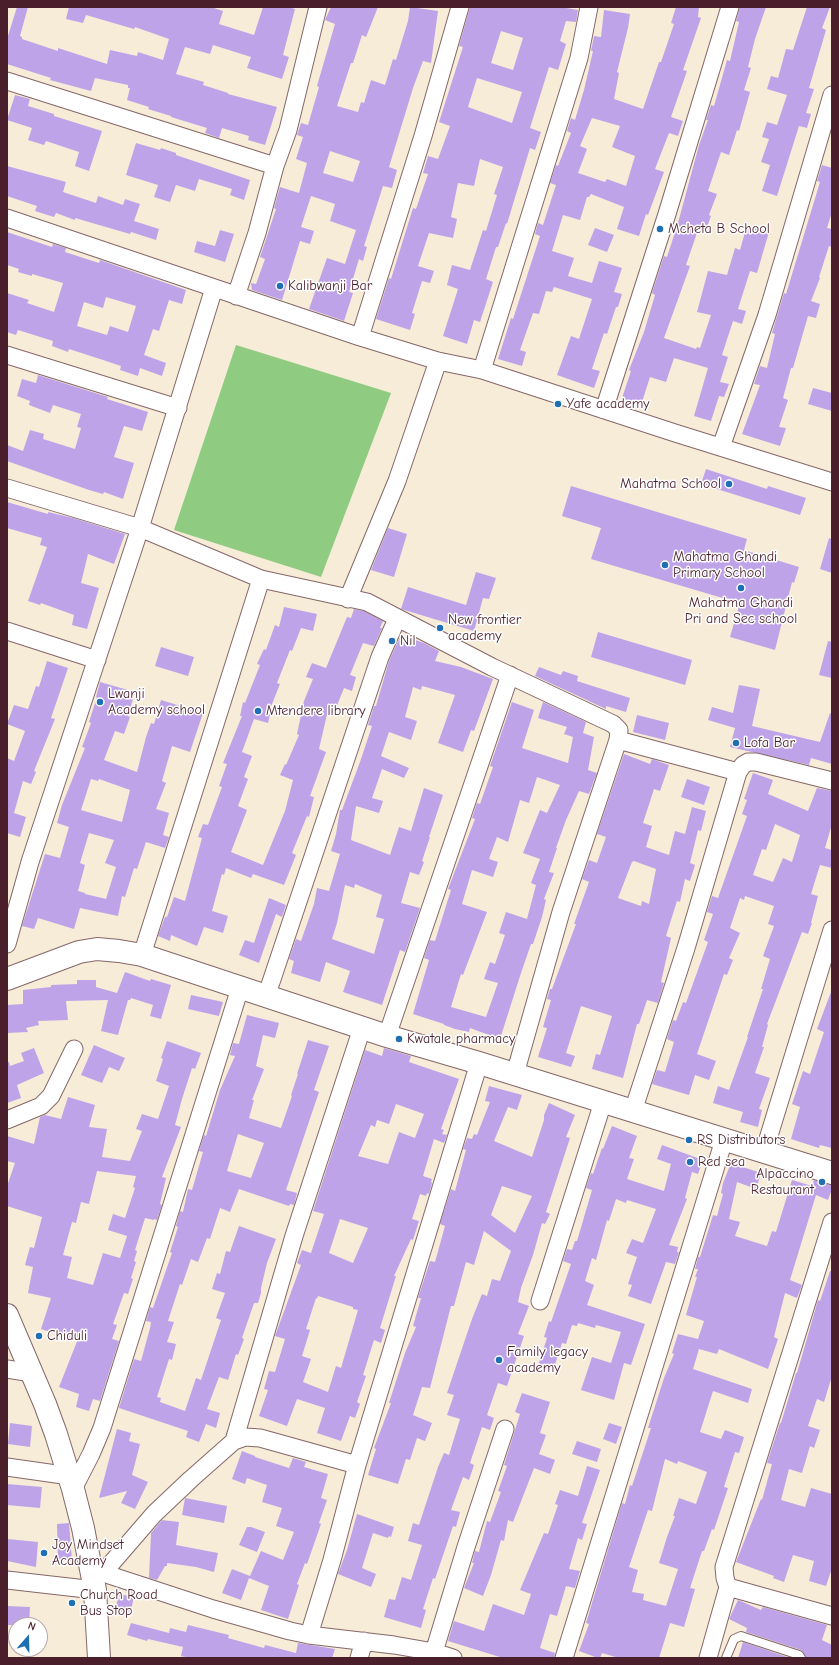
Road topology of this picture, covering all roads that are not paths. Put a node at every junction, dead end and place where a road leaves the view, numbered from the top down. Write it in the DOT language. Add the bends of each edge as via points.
graph roads {
  1 [pos="318,7"];
  2 [pos="460,7"];
  3 [pos="589,7"];
  4 [pos="730,7"];
  5 [pos="7,81"];
  6 [pos="832,95"];
  7 [pos="275,166"];
  8 [pos="7,218"];
  9 [pos="214,288"];
  10 [pos="236,296"];
  11 [pos="360,338"];
  12 [pos="7,356"];
  13 [pos="438,361"];
  14 [pos="482,370"];
  15 [pos="178,408"];
  16 [pos="604,410"];
  17 [pos="721,447"];
  18 [pos="832,482"];
  19 [pos="7,488"];
  20 [pos="140,528"];
  21 [pos="261,579"];
  22 [pos="348,599"];
  23 [pos="398,619"];
  24 [pos="7,631"];
  25 [pos="97,660"];
  26 [pos="510,675"];
  27 [pos="618,740"];
  28 [pos="738,772"];
  29 [pos="832,781"];
  30 [pos="832,930"];
  31 [pos="7,944"];
  32 [pos="142,955"];
  33 [pos="7,979"];
  34 [pos="240,988"];
  35 [pos="266,997"];
  36 [pos="362,1028"];
  37 [pos="387,1036"];
  38 [pos="74,1049"];
  39 [pos="479,1063"];
  40 [pos="515,1074"];
  41 [pos="603,1102"];
  42 [pos="633,1111"];
  43 [pos="7,1120"];
  44 [pos="724,1140"];
  45 [pos="764,1152"];
  46 [pos="832,1173"];
  47 [pos="832,1222"];
  48 [pos="540,1301"];
  49 [pos="7,1315"];
  50 [pos="7,1369"];
  51 [pos="32,1373"];
  52 [pos="504,1429"];
  53 [pos="234,1441"];
  54 [pos="357,1465"];
  55 [pos="7,1467"];
  56 [pos="71,1482"];
  57 [pos="96,1578"];
  58 [pos="7,1580"];
  59 [pos="728,1587"];
  60 [pos="832,1616"];
  61 [pos="310,1635"];
  62 [pos="364,1641"];
  63 [pos="434,1652"];
  64 [pos="99,1658"];
  65 [pos="359,1658"];
  66 [pos="452,1658"];
  67 [pos="564,1658"];
  68 [pos="708,1658"];
  69 [pos="726,1658"];
  70 [pos="801,1658"];
  1 -- 7 [label="street" via="288,130"];
  2 -- 11 [label="street"];
  3 -- 14 [label="street" via="579,58"];
  4 -- 16 [label="street"];
  5 -- 7 [label="street"];
  6 -- 17 [label="street" via="767,315"];
  7 -- 10 [label="street" via="257,233"];
  8 -- 9 [label="street"];
  9 -- 10 [label="street"];
  9 -- 15 [label="street"];
  10 -- 11 [label="street"];
  11 -- 13 [label="street"];
  12 -- 15 [label="street"];
  13 -- 14 [label="street"];
  13 -- 22 [label="street" via="397,481"];
  14 -- 16 [label="street"];
  15 -- 20 [label="street"];
  16 -- 17 [label="street"];
  17 -- 18 [label="street"];
  19 -- 20 [label="street"];
  20 -- 21 [label="street"];
  20 -- 25 [label="street"];
  21 -- 22 [label="street"];
  21 -- 32 [label="street"];
  22 -- 23 [label="street" via="367,602"];
  23 -- 26 [label="street"];
  23 -- 35 [label="street" via="380,657"];
  24 -- 25 [label="street"];
  25 -- 31 [label="street" via="30,862"];
  26 -- 27 [label="street" via="613,724 619,730"];
  26 -- 37 [label="street"];
  27 -- 28 [label="street"];
  27 -- 40 [label="street" via="561,912"];
  28 -- 29 [label="street" via="748,762 756,762"];
  28 -- 42 [label="street" via="686,948"];
  30 -- 45 [label="street"];
  32 -- 33 [label="main road" via="97,949 79,952"];
  32 -- 34 [label="main road"];
  34 -- 35 [label="main road"];
  34 -- 56 [label="street" via="102,1428 92,1454"];
  35 -- 36 [label="main road"];
  36 -- 37 [label="main road"];
  36 -- 53 [label="street" via="294,1236"];
  37 -- 39 [label="main road"];
  38 -- 43 [label="street" via="51,1096 40,1106"];
  39 -- 40 [label="main road"];
  39 -- 54 [label="street"];
  40 -- 41 [label="main road"];
  41 -- 42 [label="main road"];
  41 -- 48 [label="street"];
  42 -- 44 [label="main road"];
  44 -- 45 [label="main road"];
  44 -- 67 [label="street"];
  45 -- 46 [label="main road"];
  47 -- 59 [label="street" via="724,1567 724,1578"];
  49 -- 51 [label="main road"];
  50 -- 51 [label="street"];
  51 -- 56 [label="main road" via="56,1434"];
  52 -- 63 [label="street"];
  53 -- 54 [label="street" via="260,1438"];
  53 -- 57 [label="street" via="154,1514"];
  54 -- 61 [label="street"];
  55 -- 56 [label="street"];
  56 -- 57 [label="main road"];
  57 -- 58 [label="street"];
  57 -- 61 [label="street"];
  57 -- 64 [label="main road"];
  59 -- 60 [label="street"];
  59 -- 68 [label="street"];
  61 -- 62 [label="street"];
  62 -- 63 [label="street"];
  62 -- 65 [label="street"];
  63 -- 66 [label="street"];
  69 -- 70 [label="lane" via="734,1638 741,1636 799,1654"];
}
